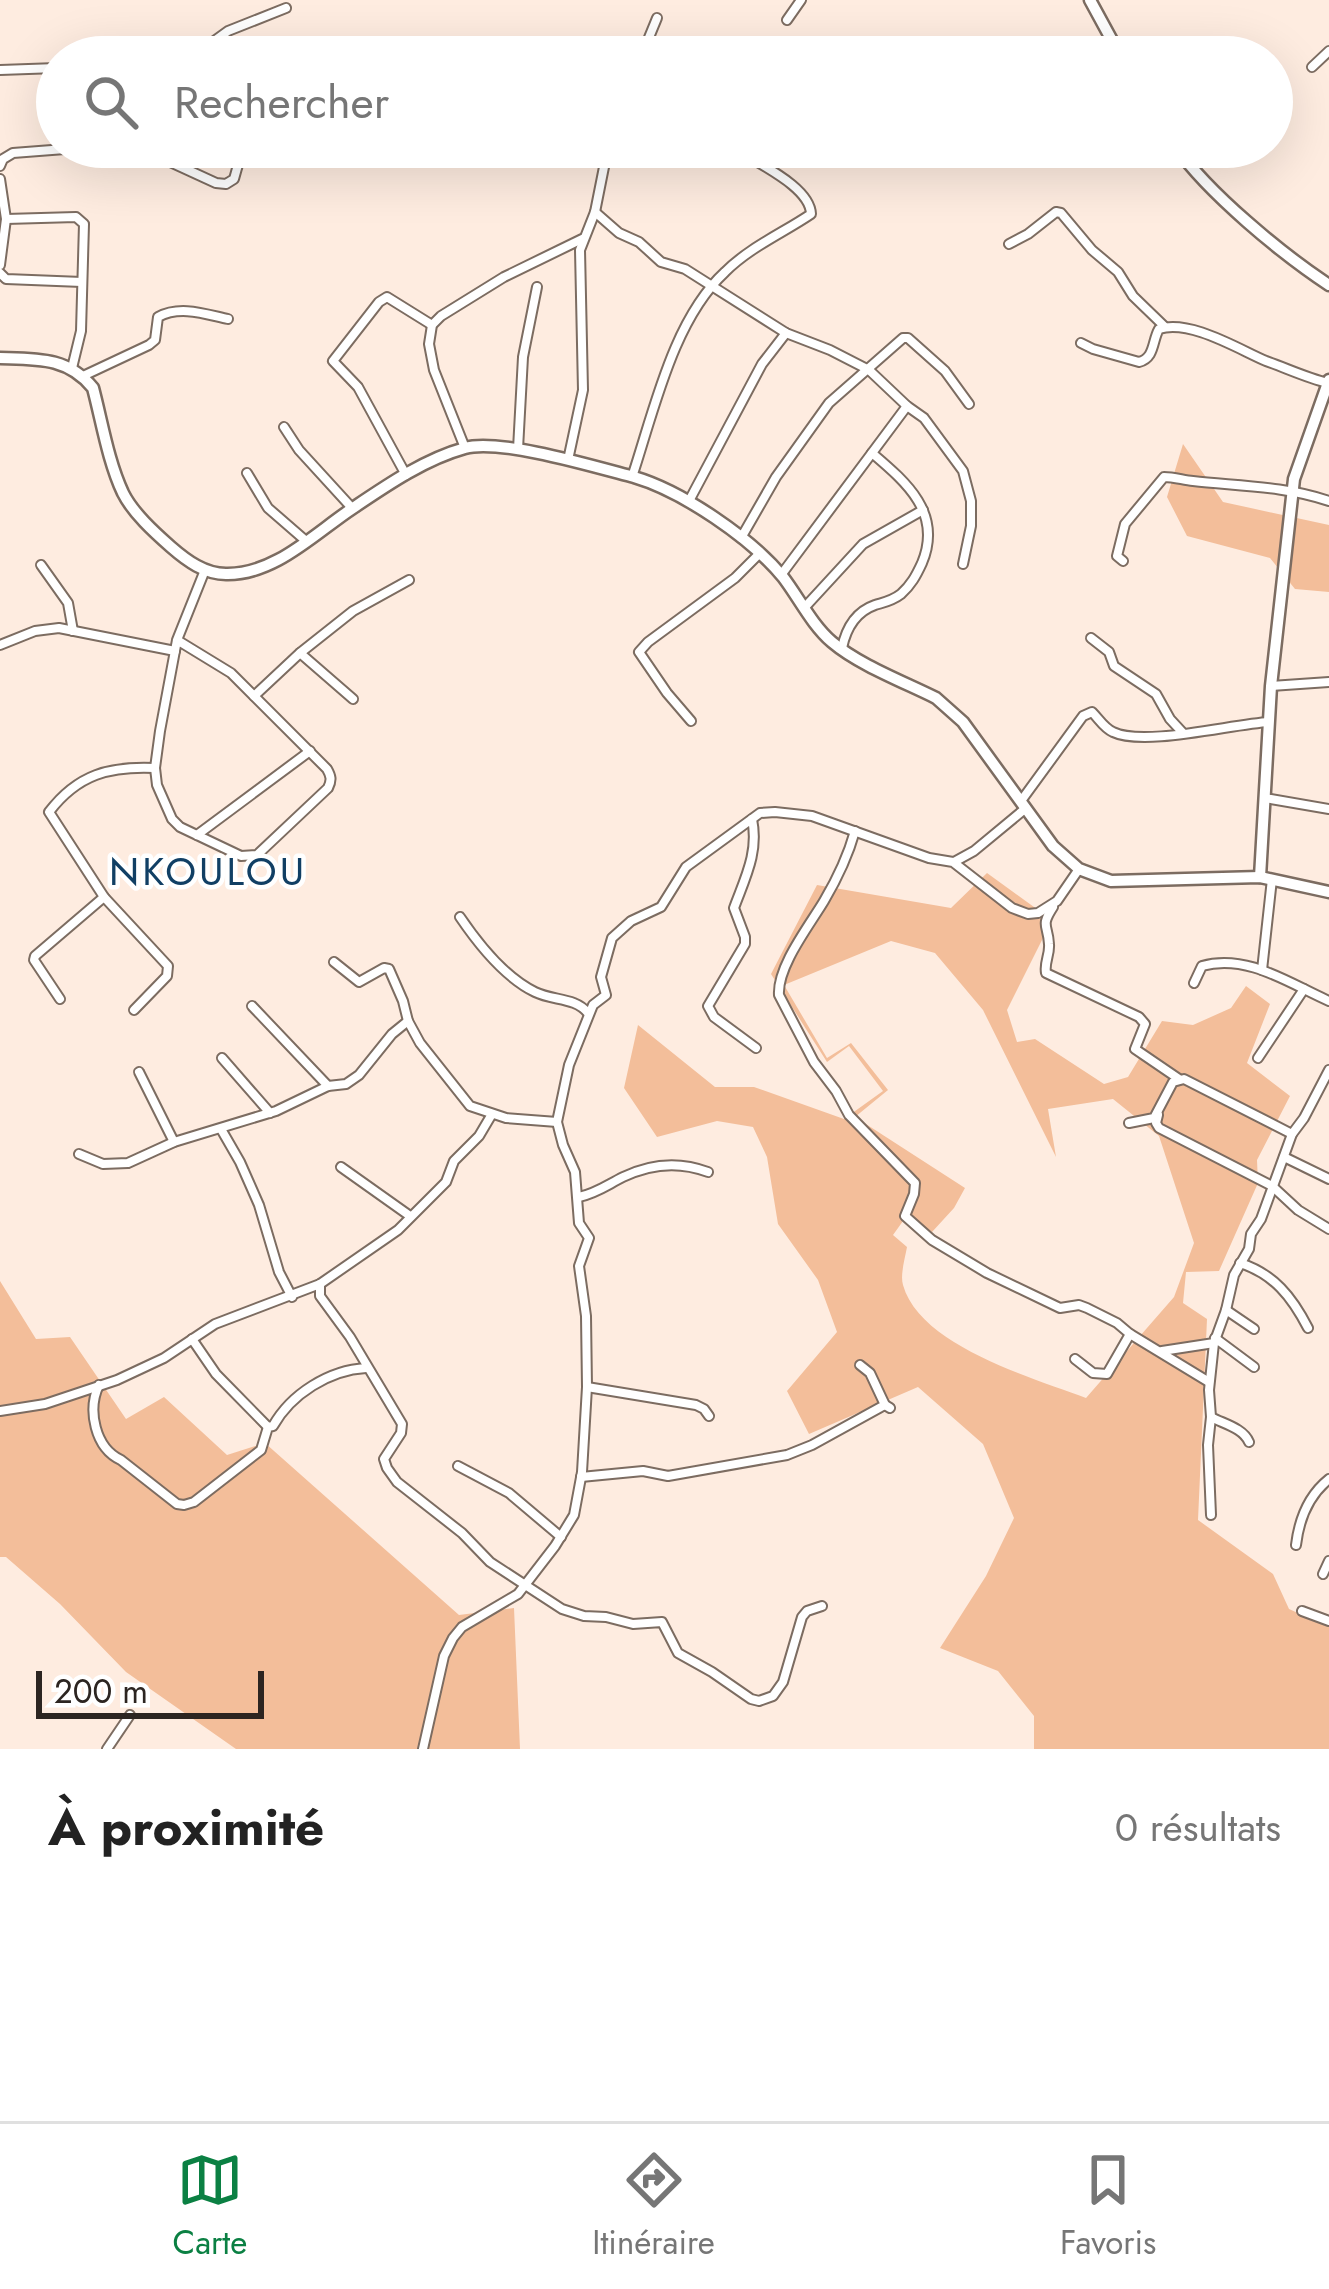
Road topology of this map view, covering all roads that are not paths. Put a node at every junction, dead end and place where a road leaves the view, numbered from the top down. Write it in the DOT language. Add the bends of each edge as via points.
graph roads {
  1 [pos="801,0"];
  2 [pos="1090,0"];
  3 [pos="286,8"];
  4 [pos="657,18"];
  5 [pos="787,20"];
  6 [pos="221,36"];
  7 [pos="650,36"];
  8 [pos="1110,36"];
  9 [pos="1329,51"];
  10 [pos="1312,67"];
  11 [pos="36,69"];
  12 [pos="0,70"];
  13 [pos="36,151"];
  14 [pos="0,166"];
  15 [pos="182,168"];
  16 [pos="237,168"];
  17 [pos="604,168"];
  18 [pos="766,168"];
  19 [pos="1192,168"];
  20 [pos="0,179"];
  21 [pos="595,212"];
  22 [pos="6,219"];
  23 [pos="584,238"];
  24 [pos="1009,244"];
  25 [pos="0,269"];
  26 [pos="82,282"];
  27 [pos="1329,285"];
  28 [pos="537,287"];
  29 [pos="710,287"];
  30 [pos="228,319"];
  31 [pos="432,325"];
  32 [pos="1164,326"];
  33 [pos="787,333"];
  34 [pos="1081,343"];
  35 [pos="0,358"];
  36 [pos="869,370"];
  37 [pos="77,372"];
  38 [pos="1328,382"];
  39 [pos="969,404"];
  40 [pos="907,406"];
  41 [pos="284,427"];
  42 [pos="465,448"];
  43 [pos="518,449"];
  44 [pos="872,453"];
  45 [pos="567,461"];
  46 [pos="248,473"];
  47 [pos="406,475"];
  48 [pos="632,477"];
  49 [pos="1294,492"];
  50 [pos="689,501"];
  51 [pos="1329,501"];
  52 [pos="352,508"];
  53 [pos="923,510"];
  54 [pos="741,538"];
  55 [pos="306,541"];
  56 [pos="760,553"];
  57 [pos="1123,561"];
  58 [pos="963,564"];
  59 [pos="41,565"];
  60 [pos="205,570"];
  61 [pos="781,575"];
  62 [pos="409,580"];
  63 [pos="805,607"];
  64 [pos="73,631"];
  65 [pos="1090,638"];
  66 [pos="0,644"];
  67 [pos="176,645"];
  68 [pos="841,650"];
  69 [pos="300,653"];
  70 [pos="1329,682"];
  71 [pos="1271,686"];
  72 [pos="254,696"];
  73 [pos="352,699"];
  74 [pos="691,721"];
  75 [pos="1270,722"];
  76 [pos="1184,734"];
  77 [pos="310,752"];
  78 [pos="155,768"];
  79 [pos="1265,798"];
  80 [pos="1023,804"];
  81 [pos="1329,809"];
  82 [pos="752,818"];
  83 [pos="855,831"];
  84 [pos="196,835"];
  85 [pos="953,862"];
  86 [pos="1079,869"];
  87 [pos="1266,878"];
  88 [pos="1329,892"];
  89 [pos="104,896"];
  90 [pos="1057,901"];
  91 [pos="460,917"];
  92 [pos="334,962"];
  93 [pos="1262,970"];
  94 [pos="1194,983"];
  95 [pos="1304,989"];
  96 [pos="60,999"];
  97 [pos="1329,1001"];
  98 [pos="252,1006"];
  99 [pos="134,1010"];
  100 [pos="589,1014"];
  101 [pos="408,1022"];
  102 [pos="756,1048"];
  103 [pos="222,1058"];
  104 [pos="1258,1058"];
  105 [pos="1329,1070"];
  106 [pos="139,1072"];
  107 [pos="1178,1079"];
  108 [pos="328,1086"];
  109 [pos="269,1113"];
  110 [pos="492,1114"];
  111 [pos="1158,1115"];
  112 [pos="557,1122"];
  113 [pos="1129,1124"];
  114 [pos="220,1129"];
  115 [pos="1292,1134"];
  116 [pos="174,1142"];
  117 [pos="79,1154"];
  118 [pos="1284,1157"];
  119 [pos="341,1167"];
  120 [pos="708,1172"];
  121 [pos="1329,1178"];
  122 [pos="1271,1186"];
  123 [pos="579,1197"];
  124 [pos="410,1216"];
  125 [pos="1328,1227"];
  126 [pos="1240,1263"];
  127 [pos="320,1284"];
  128 [pos="292,1297"];
  129 [pos="1226,1310"];
  130 [pos="1308,1328"];
  131 [pos="1254,1329"];
  132 [pos="1130,1334"];
  133 [pos="192,1339"];
  134 [pos="1215,1340"];
  135 [pos="1160,1352"];
  136 [pos="1075,1358"];
  137 [pos="860,1365"];
  138 [pos="1254,1367"];
  139 [pos="368,1369"];
  140 [pos="1209,1382"];
  141 [pos="99,1385"];
  142 [pos="587,1388"];
  143 [pos="0,1411"];
  144 [pos="709,1416"];
  145 [pos="1211,1417"];
  146 [pos="268,1427"];
  147 [pos="1250,1442"];
  148 [pos="458,1466"];
  149 [pos="581,1478"];
  150 [pos="1329,1479"];
  151 [pos="1211,1515"];
  152 [pos="561,1537"];
  153 [pos="1296,1545"];
  154 [pos="1329,1561"];
  155 [pos="1323,1574"];
  156 [pos="526,1584"];
  157 [pos="822,1606"];
  158 [pos="1303,1611"];
  159 [pos="1329,1621"];
  160 [pos="130,1715"];
  161 [pos="107,1749"];
  162 [pos="423,1749"];
  1 -- 5 [label="street"];
  2 -- 8 [label="street"];
  3 -- 6 [label="street"];
  4 -- 7 [label="street"];
  9 -- 10 [label="street"];
  11 -- 12 [label="street"];
  13 -- 14 [label="street" via="14,153"];
  15 -- 16 [label="street" via="216,184 234,179"];
  17 -- 21 [label="street"];
  18 -- 29 [label="street" via="808,198 811,214"];
  19 -- 27 [label="street"];
  20 -- 22 [label="street"];
  21 -- 23 [label="street"];
  21 -- 29 [label="street"];
  22 -- 25 [label="street"];
  22 -- 26 [label="street" via="80,219"];
  23 -- 31 [label="street"];
  23 -- 45 [label="street" via="583,390"];
  24 -- 32 [label="street" via="1061,213"];
  25 -- 26 [label="street" via="6,279"];
  26 -- 37 [label="street"];
  28 -- 43 [label="street"];
  29 -- 33 [label="street"];
  29 -- 48 [label="street" via="674,351"];
  30 -- 37 [label="street" via="166,312 149,345"];
  31 -- 42 [label="street" via="434,370"];
  31 -- 47 [label="street" via="387,297 333,361 358,387"];
  32 -- 34 [label="street" via="1138,362"];
  32 -- 38 [label="street" via="1207,334"];
  33 -- 36 [label="street"];
  33 -- 50 [label="street"];
  35 -- 37 [label="street" via="55,360"];
  36 -- 39 [label="street" via="908,338"];
  36 -- 40 [label="street"];
  36 -- 54 [label="street" via="804,435"];
  37 -- 60 [label="street" via="93,388 123,494 160,537"];
  38 -- 49 [label="street"];
  40 -- 44 [label="street"];
  40 -- 58 [label="street" via="963,471 971,501"];
  41 -- 52 [label="street"];
  42 -- 43 [label="street"];
  42 -- 47 [label="street"];
  43 -- 45 [label="street"];
  44 -- 53 [label="street"];
  44 -- 61 [label="street"];
  45 -- 48 [label="street"];
  46 -- 55 [label="street" via="268,508"];
  47 -- 52 [label="street"];
  48 -- 50 [label="street"];
  49 -- 51 [label="street"];
  49 -- 57 [label="street" via="1164,477 1125,524 1117,556"];
  49 -- 71 [label="street"];
  50 -- 54 [label="street"];
  52 -- 55 [label="street"];
  53 -- 63 [label="street" via="863,544"];
  53 -- 68 [label="street" via="929,539 914,581 850,624"];
  54 -- 56 [label="street"];
  55 -- 60 [label="street" via="253,571"];
  56 -- 61 [label="street"];
  56 -- 74 [label="street" via="639,652"];
  59 -- 64 [label="street" via="68,603"];
  60 -- 67 [label="street"];
  61 -- 63 [label="street"];
  62 -- 69 [label="street" via="353,610"];
  63 -- 68 [label="street"];
  64 -- 66 [label="street"];
  64 -- 67 [label="street"];
  65 -- 76 [label="street" via="1156,694"];
  67 -- 72 [label="street" via="231,673"];
  67 -- 78 [label="street"];
  68 -- 80 [label="street" via="950,709"];
  69 -- 72 [label="street"];
  69 -- 73 [label="street"];
  70 -- 71 [label="street"];
  71 -- 75 [label="street"];
  72 -- 77 [label="street"];
  75 -- 76 [label="street"];
  75 -- 79 [label="street"];
  76 -- 80 [label="street" via="1122,735 1089,713"];
  77 -- 84 [label="street"];
  77 -- 84 [label="street" via="332,782 257,855"];
  78 -- 84 [label="street" via="172,819"];
  78 -- 89 [label="street" via="106,770 49,812"];
  79 -- 81 [label="street"];
  79 -- 87 [label="street"];
  80 -- 85 [label="street"];
  80 -- 86 [label="street"];
  82 -- 83 [label="street" via="801,814"];
  82 -- 100 [label="street" via="686,867 662,907 612,938 606,995"];
  82 -- 102 [label="street" via="752,859 734,908 745,944 708,1006"];
  83 -- 85 [label="street"];
  83 -- 132 [label="street" via="778,986 814,1062 849,1115 913,1179 905,1216 932,1240 1023,1291 1060,1308 1087,1308"];
  85 -- 90 [label="street" via="1012,908 1038,914"];
  86 -- 87 [label="street" via="1111,880"];
  86 -- 90 [label="street"];
  87 -- 88 [label="street"];
  87 -- 93 [label="street"];
  89 -- 96 [label="street" via="34,956"];
  89 -- 99 [label="street" via="168,966"];
  90 -- 107 [label="street" via="1044,928 1046,973 1139,1017 1145,1024 1135,1049"];
  91 -- 100 [label="street" via="525,986"];
  92 -- 101 [label="street" via="359,982 389,969"];
  93 -- 94 [label="street" via="1209,963"];
  93 -- 95 [label="street"];
  95 -- 97 [label="street"];
  95 -- 104 [label="street"];
  98 -- 108 [label="street"];
  100 -- 112 [label="street"];
  101 -- 108 [label="street" via="357,1077"];
  101 -- 110 [label="street" via="465,1102"];
  103 -- 109 [label="street"];
  105 -- 115 [label="street"];
  106 -- 116 [label="street"];
  107 -- 111 [label="street"];
  107 -- 115 [label="street"];
  108 -- 109 [label="street"];
  109 -- 114 [label="street"];
  110 -- 112 [label="street"];
  110 -- 124 [label="street" via="446,1182"];
  111 -- 113 [label="street"];
  111 -- 122 [label="street" via="1159,1128"];
  112 -- 123 [label="street"];
  114 -- 116 [label="street"];
  114 -- 128 [label="street" via="260,1204"];
  115 -- 118 [label="street"];
  116 -- 117 [label="street" via="117,1165"];
  118 -- 121 [label="street"];
  118 -- 122 [label="street"];
  119 -- 124 [label="street"];
  120 -- 123 [label="street" via="660,1165"];
  122 -- 125 [label="street"];
  122 -- 126 [label="street"];
  123 -- 142 [label="street" via="589,1238 580,1266"];
  124 -- 127 [label="street"];
  126 -- 129 [label="street"];
  126 -- 130 [label="street" via="1276,1281"];
  127 -- 128 [label="street"];
  127 -- 139 [label="street"];
  128 -- 133 [label="street"];
  129 -- 131 [label="street"];
  129 -- 134 [label="street"];
  132 -- 135 [label="street"];
  132 -- 136 [label="street" via="1107,1374"];
  133 -- 141 [label="street"];
  133 -- 146 [label="street"];
  134 -- 135 [label="street"];
  134 -- 138 [label="street"];
  134 -- 140 [label="street"];
  135 -- 140 [label="street"];
  137 -- 149 [label="street" via="887,1407 788,1455 668,1476"];
  139 -- 146 [label="street" via="309,1388"];
  139 -- 156 [label="street" via="402,1424 385,1459 394,1478"];
  140 -- 145 [label="street"];
  141 -- 143 [label="street"];
  141 -- 146 [label="street" via="93,1407 103,1444 177,1504 194,1502 261,1450"];
  142 -- 144 [label="street" via="696,1405"];
  142 -- 149 [label="street"];
  145 -- 147 [label="street"];
  145 -- 151 [label="street"];
  148 -- 152 [label="street" via="509,1493"];
  149 -- 152 [label="street"];
  150 -- 153 [label="street" via="1312,1495"];
  152 -- 156 [label="street"];
  154 -- 155 [label="street"];
  156 -- 157 [label="street" via="584,1616 662,1622 678,1653 760,1702 783,1682 802,1618"];
  156 -- 162 [label="street" via="453,1638"];
  158 -- 159 [label="street"];
  160 -- 161 [label="street"];
}
